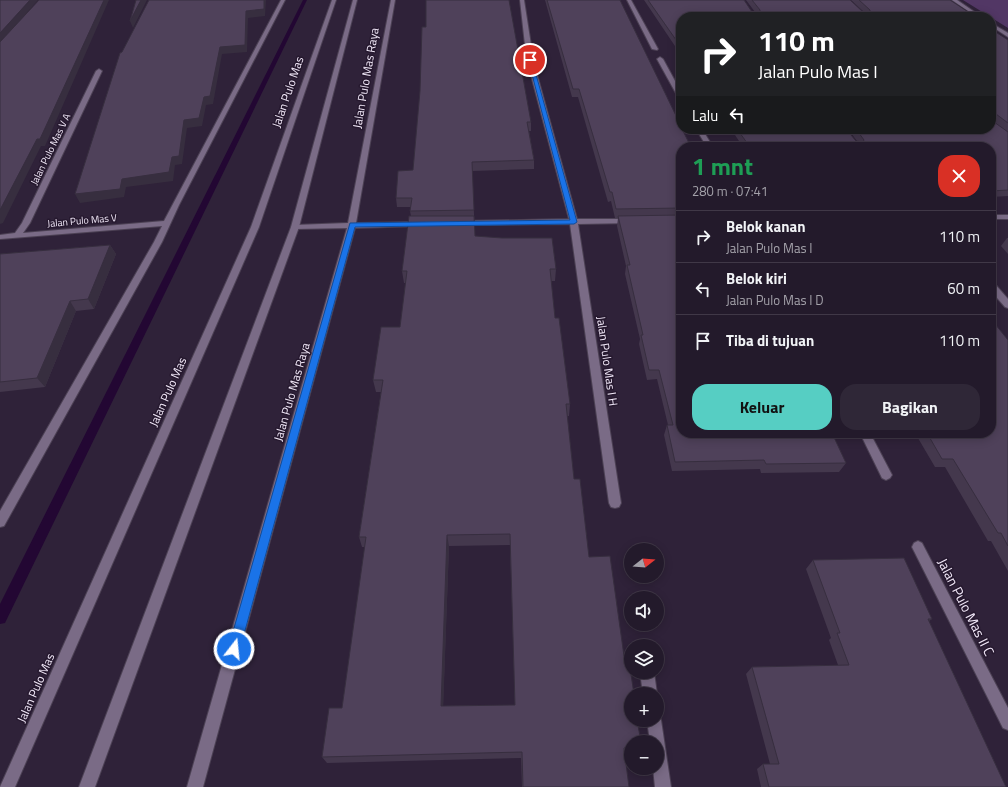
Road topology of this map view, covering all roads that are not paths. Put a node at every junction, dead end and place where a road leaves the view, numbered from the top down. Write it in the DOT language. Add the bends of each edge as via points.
graph roads {
  1 [pos="283,0"];
  2 [pos="334,0"];
  3 [pos="355,0"];
  4 [pos="393,0"];
  5 [pos="522,0"];
  6 [pos="629,0"];
  7 [pos="954,0"];
  8 [pos="972,12"];
  9 [pos="996,27"];
  10 [pos="1008,35"];
  11 [pos="528,45"];
  12 [pos="655,49"];
  13 [pos="660,59"];
  14 [pos="530,60"];
  15 [pos="99,71"];
  16 [pos="676,88"];
  17 [pos="996,217"];
  18 [pos="1008,217"];
  19 [pos="643,221"];
  20 [pos="574,222"];
  21 [pos="166,223"];
  22 [pos="454,223"];
  23 [pos="430,224"];
  24 [pos="348,225"];
  25 [pos="299,227"];
  26 [pos="18,235"];
  27 [pos="0,237"];
  28 [pos="996,291"];
  29 [pos="1008,305"];
  30 [pos="868,438"];
  31 [pos="886,475"];
  32 [pos="615,503"];
  33 [pos="0,522"];
  34 [pos="918,547"];
  35 [pos="1008,723"];
  36 [pos="661,775"];
  37 [pos="7,787"];
  38 [pos="86,787"];
  39 [pos="195,787"];
  40 [pos="663,787"];
  1 -- 21 [label="street"];
  2 -- 37 [label="street, Jalan Pulo Mas" via="255,227"];
  3 -- 25 [label="street"];
  4 -- 24 [label="street, Jalan Pulo Mas Raya"];
  5 -- 11 [label="street"];
  6 -- 12 [label="street"];
  7 -- 8 [label="street"];
  9 -- 10 [label="street"];
  13 -- 16 [label="street"];
  14 -- 20 [label="street, Jalan Pulo Mas I H"];
  15 -- 26 [label="street, Jalan Pulo Mas V A"];
  17 -- 18 [label="street"];
  19 -- 20 [label="street"];
  20 -- 22 [label="street"];
  20 -- 32 [label="street, Jalan Pulo Mas I H"];
  21 -- 26 [label="street, Jalan Pulo Mas V"];
  21 -- 33 [label="street" via="158,242"];
  23 -- 24 [label="street"];
  24 -- 25 [label="street"];
  24 -- 39 [label="street, Jalan Pulo Mas Raya"];
  25 -- 38 [label="street"];
  26 -- 27 [label="street, Jalan Pulo Mas V"];
  28 -- 29 [label="street"];
  30 -- 31 [label="street"];
  34 -- 35 [label="street, Jalan Pulo Mas II C"];
  36 -- 40 [label="street"];
}
